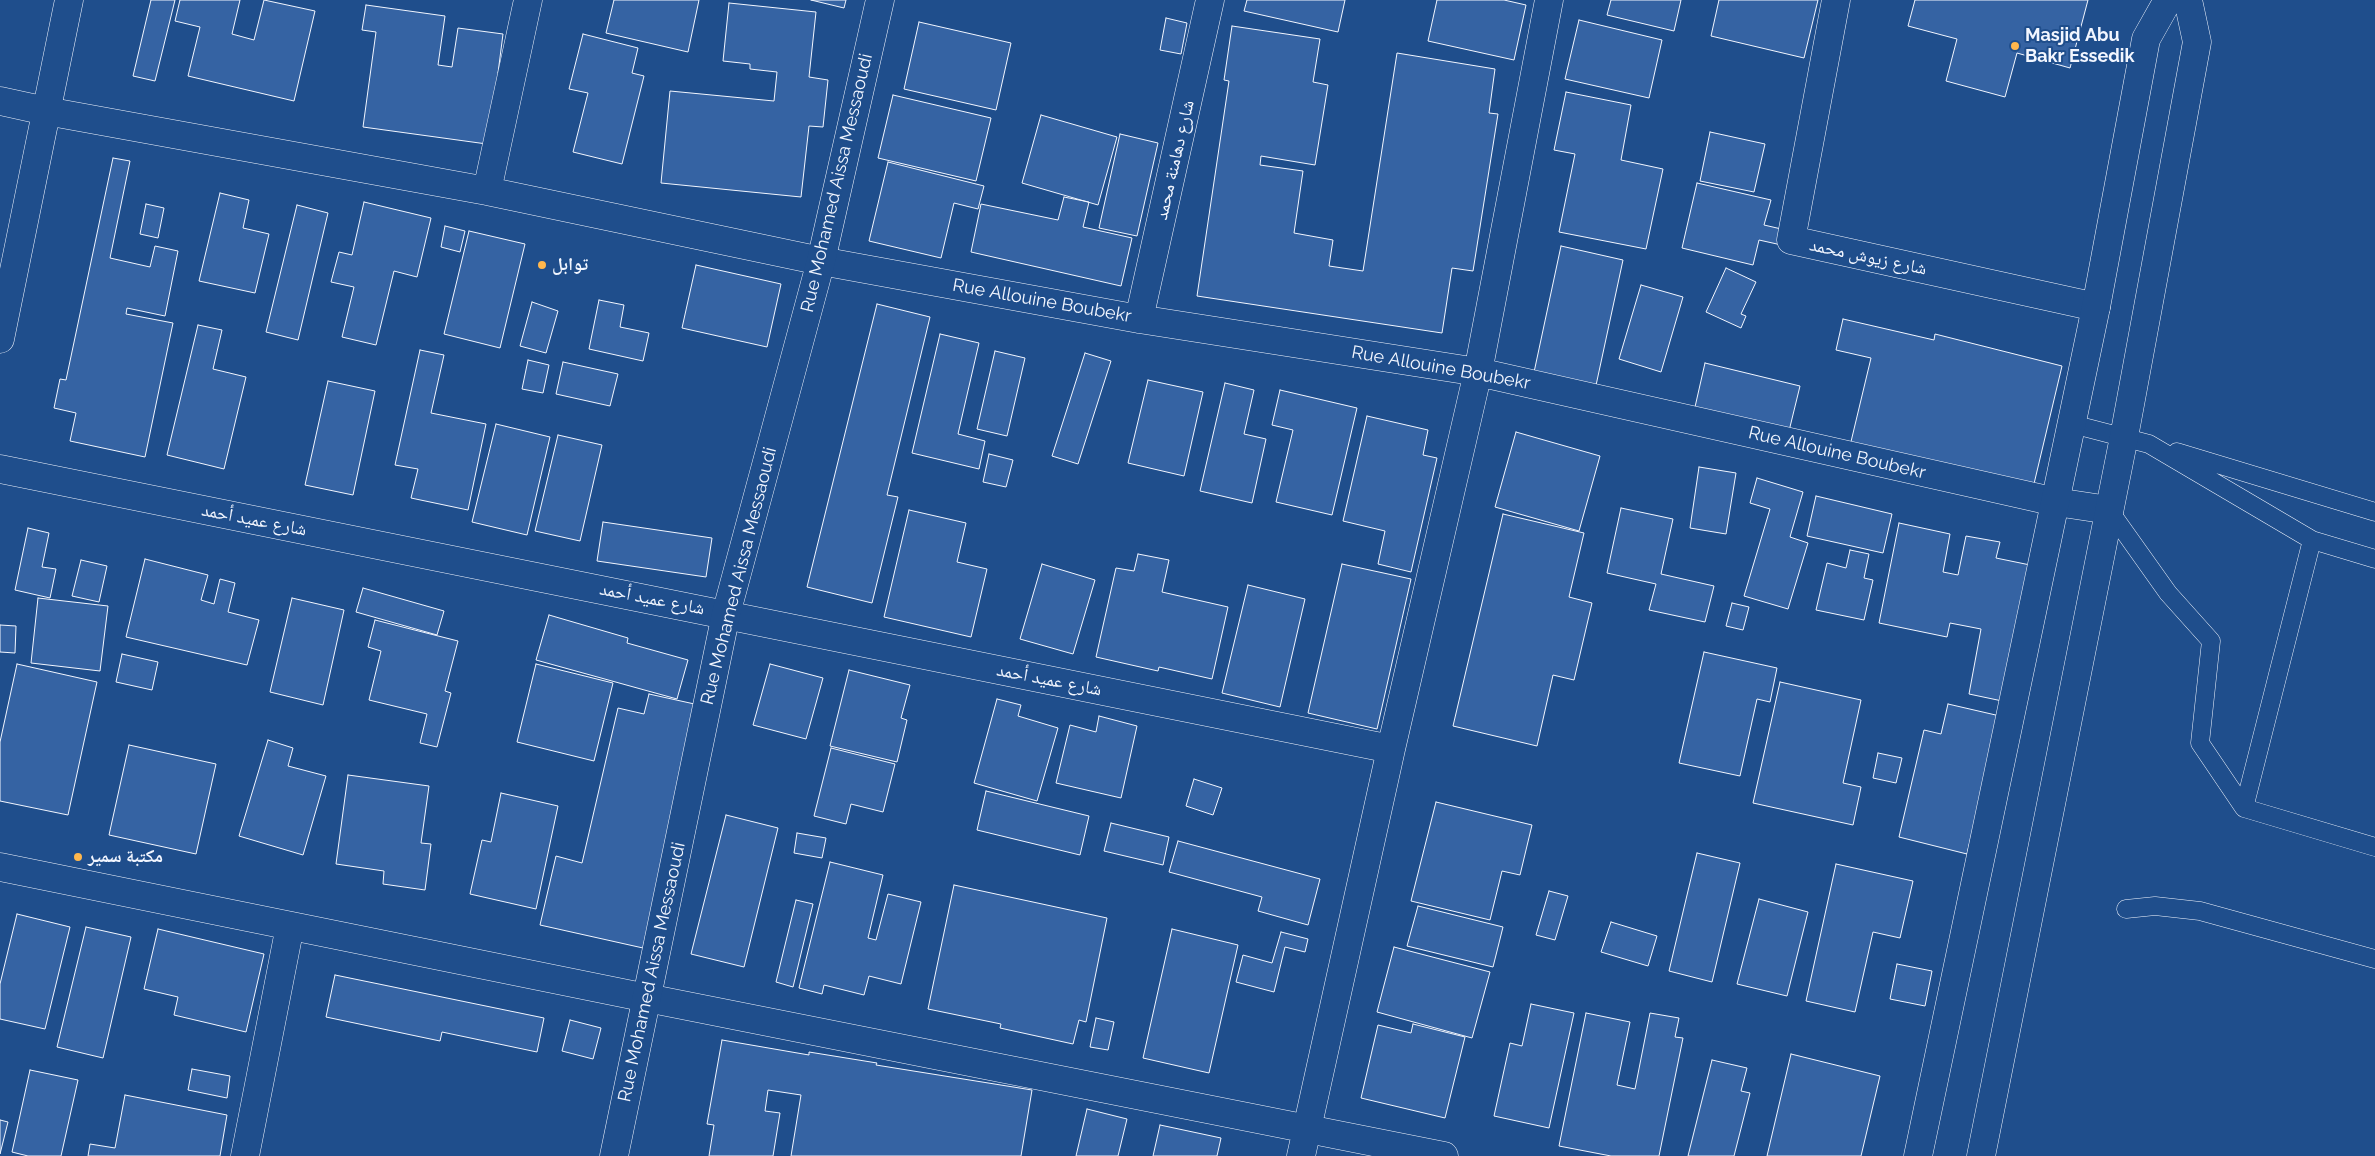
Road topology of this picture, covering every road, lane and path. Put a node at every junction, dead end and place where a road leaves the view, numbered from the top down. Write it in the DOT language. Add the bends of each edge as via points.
graph roads {
  1 [pos="69,0"];
  2 [pos="528,0"];
  3 [pos="880,0"];
  4 [pos="1210,0"];
  5 [pos="1549,0"];
  6 [pos="1836,0"];
  7 [pos="2168,0"];
  8 [pos="2188,0"];
  9 [pos="0,101"];
  10 [pos="46,111"];
  11 [pos="487,191"];
  12 [pos="821,260"];
  13 [pos="2096,307"];
  14 [pos="1139,319"];
  15 [pos="0,339"];
  16 [pos="1478,372"];
  17 [pos="2072,424"];
  18 [pos="2136,440"];
  19 [pos="0,469"];
  20 [pos="2056,502"];
  21 [pos="2109,510"];
  22 [pos="2375,512"];
  23 [pos="2312,540"];
  24 [pos="2375,559"];
  25 [pos="726,614"];
  26 [pos="1391,749"];
  27 [pos="2244,808"];
  28 [pos="2375,847"];
  29 [pos="0,867"];
  30 [pos="2126,909"];
  31 [pos="290,926"];
  32 [pos="2375,959"];
  33 [pos="647,998"];
  34 [pos="1307,1128"];
  35 [pos="245,1156"];
  36 [pos="614,1156"];
  37 [pos="1301,1156"];
  38 [pos="1444,1156"];
  39 [pos="1918,1156"];
  40 [pos="1980,1156"];
  1 -- 10 [label="street"];
  2 -- 11 [label="street"];
  3 -- 12 [label="street, Rue Mohamed Aissa Messaoudi"];
  4 -- 14 [label="street, شارع دهامنة محمد"];
  5 -- 16 [label="street"];
  6 -- 13 [label="street, شارع زيوش محمد" via="1791,240"];
  7 -- 13 [label="street" via="2146,39"];
  8 -- 18 [label="street" via="2197,42"];
  9 -- 10 [label="street, Rue Allouine Boubekr"];
  10 -- 11 [label="street, Rue Allouine Boubekr"];
  10 -- 15 [label="street"];
  11 -- 12 [label="street, Rue Allouine Boubekr"];
  12 -- 14 [label="street, Rue Allouine Boubekr"];
  12 -- 25 [label="street, Rue Mohamed Aissa Messaoudi"];
  13 -- 17 [label="street"];
  14 -- 16 [label="street, Rue Allouine Boubekr"];
  16 -- 20 [label="street, Rue Allouine Boubekr"];
  16 -- 26 [label="street"];
  17 -- 18 [label="lane"];
  17 -- 20 [label="street"];
  18 -- 21 [label="street"];
  18 -- 22 [label="lane"];
  18 -- 23 [label="lane"];
  19 -- 25 [label="street, شارع عميد أحمد"];
  20 -- 21 [label="street, Rue Allouine Boubekr"];
  20 -- 39 [label="street"];
  21 -- 27 [label="lane" via="2168,593 2211,641 2200,743"];
  21 -- 40 [label="street"];
  23 -- 24 [label="lane"];
  23 -- 27 [label="lane"];
  25 -- 26 [label="street, شارع عميد أحمد"];
  25 -- 33 [label="street, Rue Mohamed Aissa Messaoudi"];
  26 -- 34 [label="street"];
  27 -- 28 [label="lane"];
  29 -- 31 [label="street"];
  30 -- 32 [label="lane" via="2155,906 2200,911"];
  31 -- 33 [label="street"];
  31 -- 35 [label="street"];
  33 -- 34 [label="street"];
  33 -- 36 [label="street, Rue Mohamed Aissa Messaoudi"];
  34 -- 37 [label="street"];
  34 -- 38 [label="street"];
}
